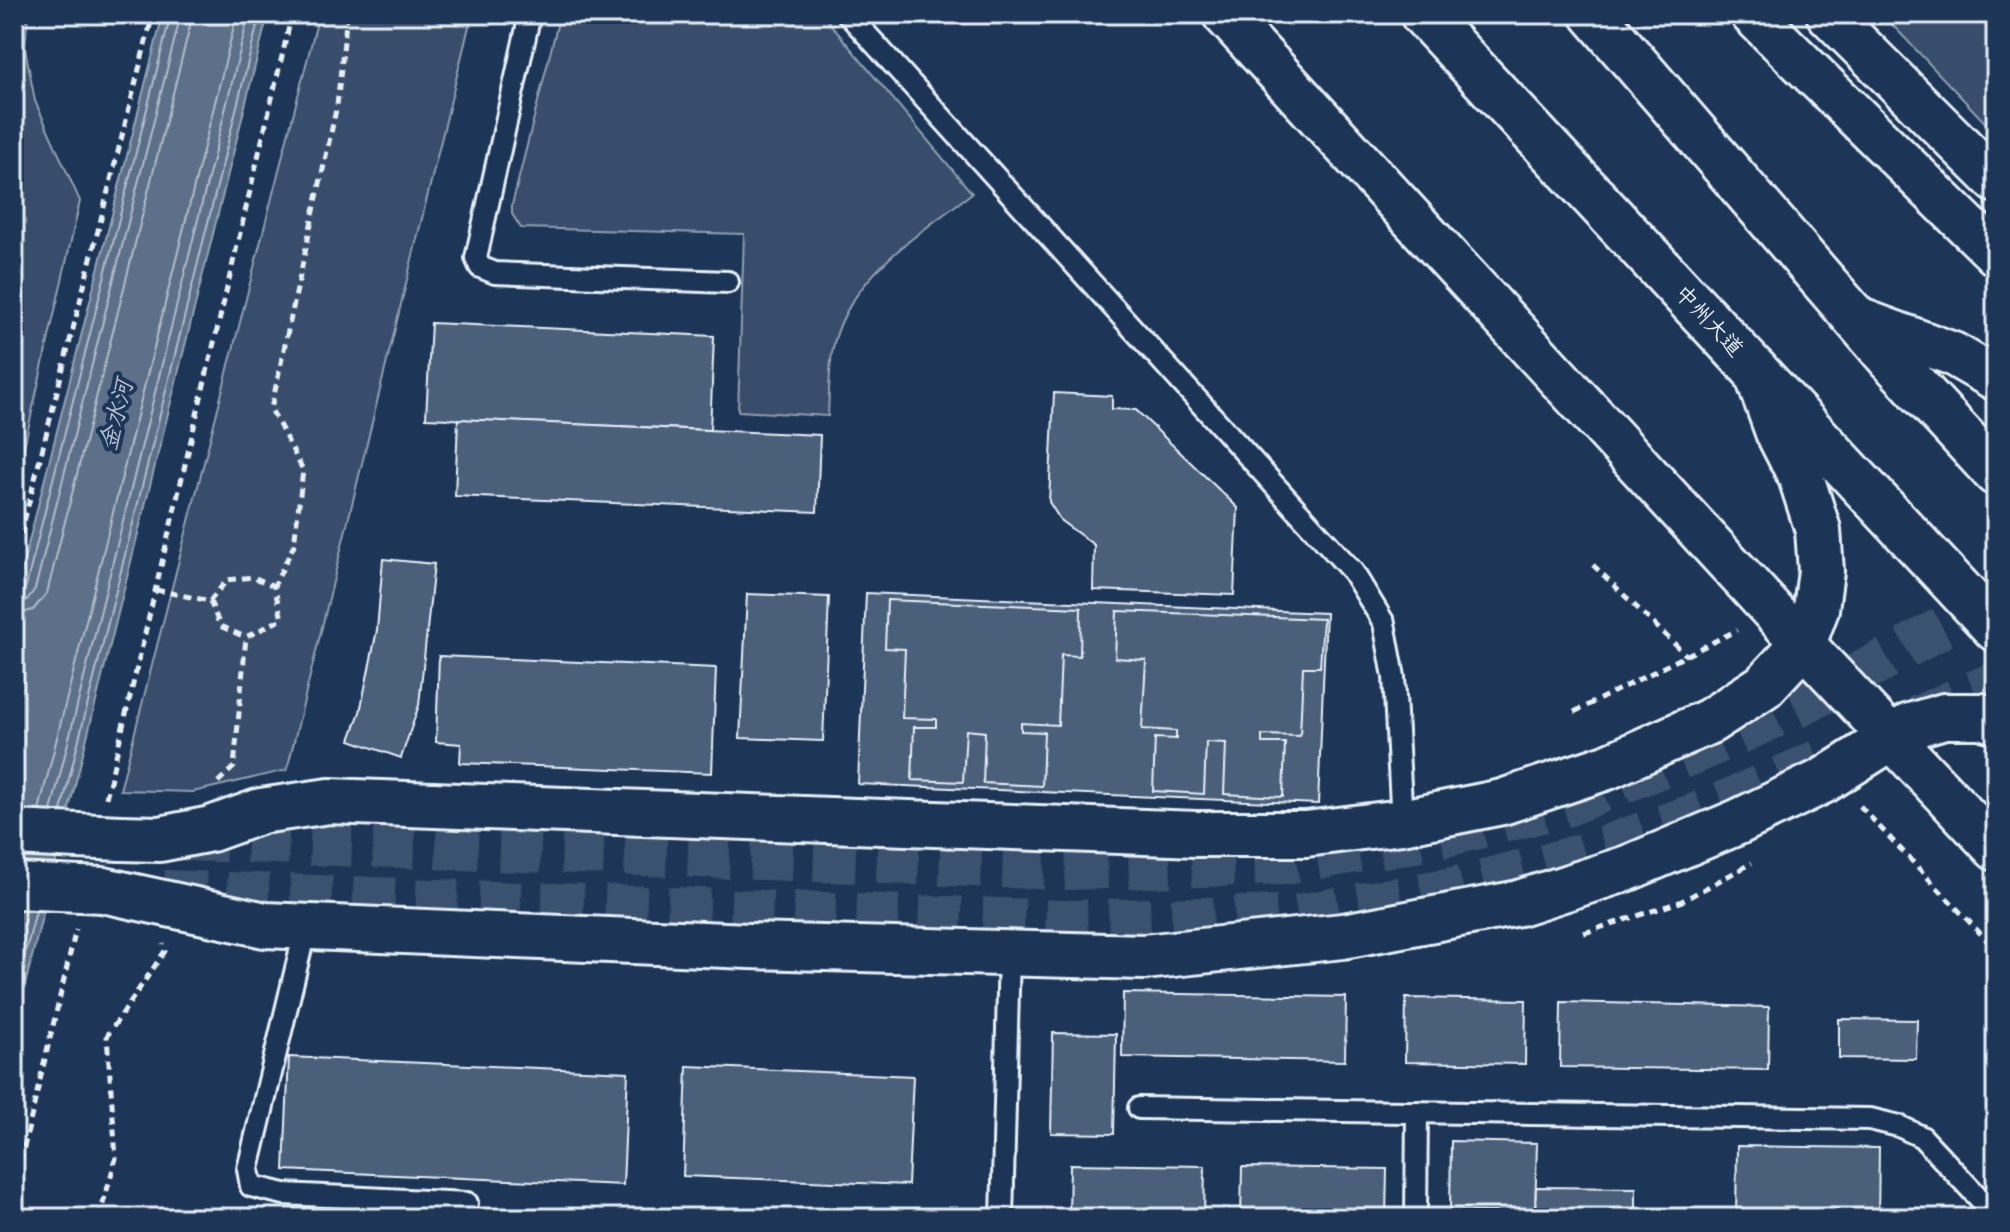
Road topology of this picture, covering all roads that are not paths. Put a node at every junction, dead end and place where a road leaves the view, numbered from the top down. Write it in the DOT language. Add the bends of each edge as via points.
graph roads {
  1 [pos="530,14"];
  2 [pos="848,14"];
  3 [pos="1224,14"];
  4 [pos="1423,14"];
  5 [pos="1593,14"];
  6 [pos="1752,14"];
  7 [pos="1828,14"];
  8 [pos="1996,181"];
  9 [pos="1996,254"];
  10 [pos="728,282"];
  11 [pos="1855,318"];
  12 [pos="1756,371"];
  13 [pos="1996,379"];
  14 [pos="1996,473"];
  15 [pos="1996,629"];
  16 [pos="1803,644"];
  17 [pos="1996,721"];
  18 [pos="1891,738"];
  19 [pos="1402,822"];
  20 [pos="14,833"];
  21 [pos="1996,849"];
  22 [pos="14,886"];
  23 [pos="306,927"];
  24 [pos="1009,953"];
  25 [pos="1139,1108"];
  26 [pos="1417,1112"];
  27 [pos="467,1203"];
  28 [pos="1996,1216"];
  29 [pos="1002,1218"];
  30 [pos="1416,1218"];
  1 -- 10 [label="lane" via="476,258 480,267 495,273"];
  2 -- 19 [label="lane" via="1353,572 1384,623 1394,677"];
  3 -- 16 [label="street"];
  4 -- 12 [label="main road, 中州大道"];
  5 -- 11 [label="main road"];
  6 -- 9 [label="street"];
  7 -- 8 [label="street"];
  11 -- 13 [label="street" via="1953,354"];
  11 -- 14 [label="main road"];
  12 -- 15 [label="main road, 中州大道"];
  12 -- 16 [label="main road" via="1818,530 1821,571 1816,609"];
  16 -- 18 [label="street"];
  16 -- 19 [label="main road" via="1764,686 1710,721 1607,767 1502,802"];
  17 -- 18 [label="main road" via="1944,716"];
  18 -- 21 [label="street"];
  18 -- 24 [label="main road" via="1823,781 1738,822 1628,868 1519,903 1343,936 1144,957"];
  19 -- 20 [label="main road, bridge" via="1306,834 1197,834 329,801 261,811 160,839 113,821"];
  22 -- 23 [label="main road, bridge" via="103,890 265,925"];
  23 -- 24 [label="main road"];
  23 -- 27 [label="lane" via="248,1169 251,1186 284,1194"];
  24 -- 29 [label="lane"];
  25 -- 26 [label="lane"];
  26 -- 28 [label="lane" via="1870,1119 1922,1137"];
  26 -- 30 [label="lane"];
}
